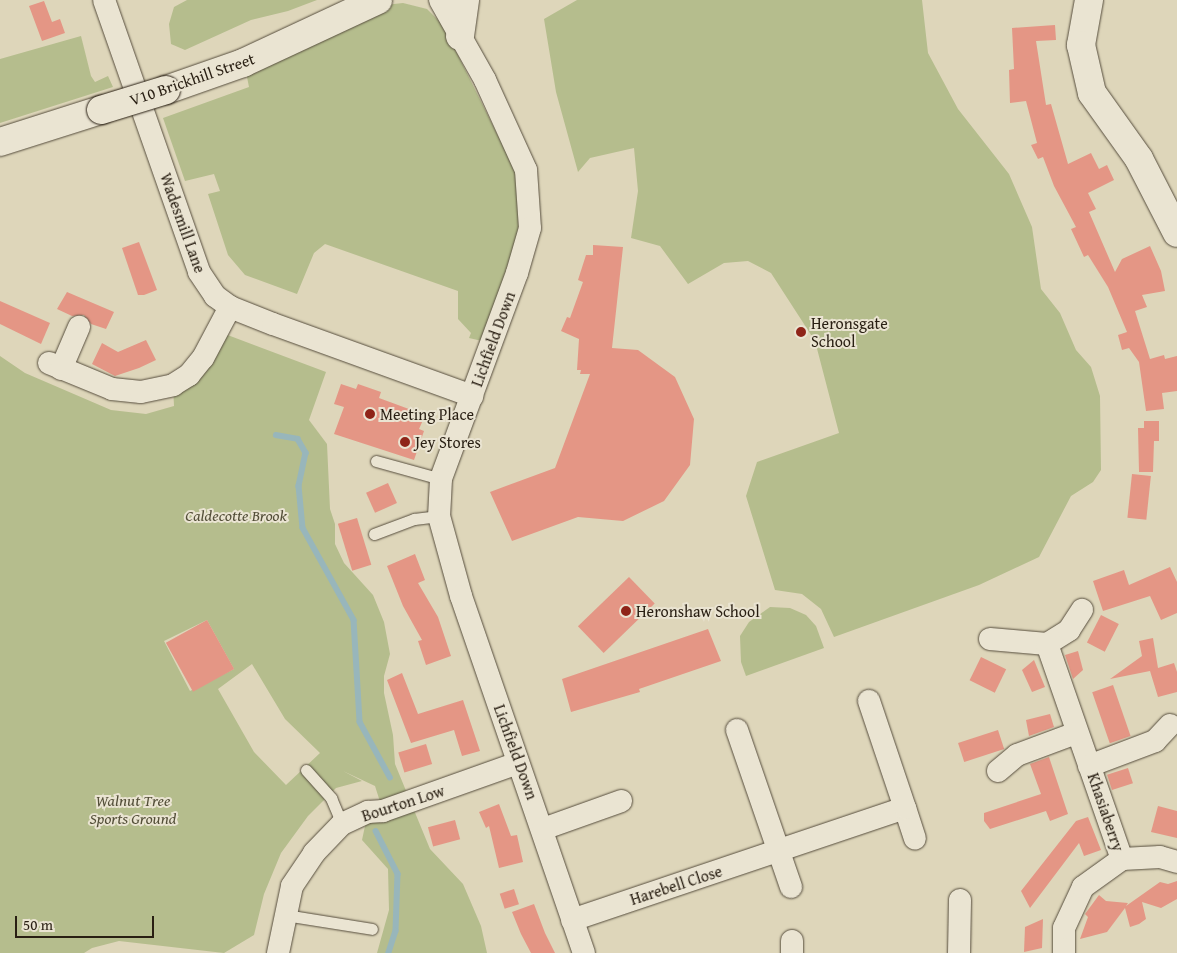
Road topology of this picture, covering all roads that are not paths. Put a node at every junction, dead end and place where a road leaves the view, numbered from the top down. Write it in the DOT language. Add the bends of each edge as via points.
graph roads {
  1 [pos="104,0"];
  2 [pos="378,0"];
  3 [pos="440,0"];
  4 [pos="465,0"];
  5 [pos="1089,0"];
  6 [pos="460,36"];
  7 [pos="0,142"];
  8 [pos="1177,233"];
  9 [pos="230,307"];
  10 [pos="79,327"];
  11 [pos="472,396"];
  12 [pos="376,461"];
  13 [pos="442,479"];
  14 [pos="439,516"];
  15 [pos="374,534"];
  16 [pos="1082,610"];
  17 [pos="990,639"];
  18 [pos="1047,644"];
  19 [pos="869,701"];
  20 [pos="1170,725"];
  21 [pos="737,730"];
  22 [pos="1076,733"];
  23 [pos="518,763"];
  24 [pos="1089,766"];
  25 [pos="306,770"];
  26 [pos="998,771"];
  27 [pos="621,802"];
  28 [pos="905,808"];
  29 [pos="342,824"];
  30 [pos="543,829"];
  31 [pos="915,838"];
  32 [pos="779,851"];
  33 [pos="1122,860"];
  34 [pos="1177,862"];
  35 [pos="791,887"];
  36 [pos="960,900"];
  37 [pos="285,915"];
  38 [pos="572,920"];
  39 [pos="372,929"];
  40 [pos="278,953"];
  41 [pos="584,953"];
  42 [pos="959,953"];
  43 [pos="1064,953"];
  1 -- 9 [label="street, Wadesmill Lane" via="199,272 215,296"];
  2 -- 7 [label="street, V10 Brickhill Street, bridge" via="243,63"];
  3 -- 6 [label="street, Lichfield Down"];
  4 -- 6 [label="street"];
  5 -- 8 [label="street" via="1081,45 1092,93 1139,159"];
  6 -- 11 [label="street, Lichfield Down" via="485,80 526,170 530,200 530,228 517,273"];
  9 -- 10 [label="street" via="203,358 189,374 173,385 141,392 112,390 55,366"];
  9 -- 11 [label="street, Wadesmill Lane"];
  11 -- 13 [label="street, Lichfield Down"];
  12 -- 13 [label="lane"];
  13 -- 14 [label="street, Lichfield Down"];
  14 -- 15 [label="lane" via="414,519"];
  14 -- 23 [label="street, Lichfield Down" via="461,596"];
  16 -- 18 [label="street" via="1069,630"];
  17 -- 18 [label="street"];
  18 -- 22 [label="street, Khasiaberry"];
  19 -- 28 [label="street"];
  20 -- 24 [label="street, Khasiaberry" via="1155,742"];
  21 -- 32 [label="street"];
  22 -- 24 [label="street, Khasiaberry"];
  22 -- 26 [label="street" via="1018,755"];
  23 -- 29 [label="street, Bourton Low" via="383,811 368,812"];
  23 -- 30 [label="street, Lichfield Down"];
  24 -- 33 [label="street, Khasiaberry"];
  25 -- 29 [label="lane" via="331,798"];
  27 -- 30 [label="street"];
  28 -- 31 [label="street"];
  28 -- 32 [label="street, Harebell Close"];
  29 -- 37 [label="street, Bourton Low" via="314,853 292,886"];
  30 -- 38 [label="street, Lichfield Down"];
  32 -- 35 [label="street"];
  32 -- 38 [label="street, Harebell Close"];
  33 -- 34 [label="street, Khasiaberry" via="1160,857"];
  33 -- 43 [label="street, Khasiaberry" via="1083,887 1064,928"];
  36 -- 42 [label="street"];
  37 -- 39 [label="lane"];
  37 -- 40 [label="street, Bourton Low"];
  38 -- 41 [label="street, Lichfield Down"];
}
